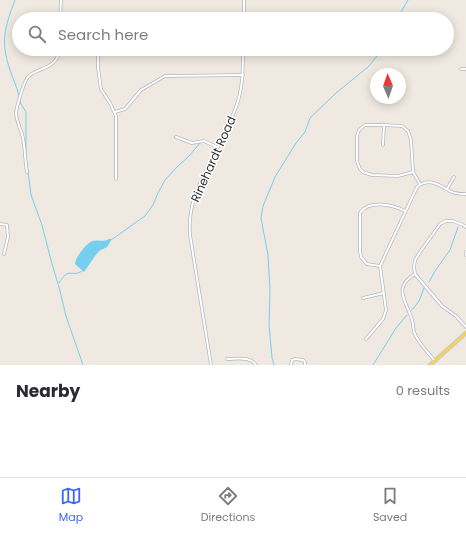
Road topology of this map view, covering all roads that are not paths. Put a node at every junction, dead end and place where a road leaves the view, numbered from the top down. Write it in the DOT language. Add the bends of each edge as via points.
graph roads {
  1 [pos="61,0"];
  2 [pos="244,0"];
  3 [pos="60,12"];
  4 [pos="244,12"];
  5 [pos="57,56"];
  6 [pos="98,56"];
  7 [pos="243,56"];
  8 [pos="461,69"];
  9 [pos="466,69"];
  10 [pos="243,75"];
  11 [pos="115,112"];
  12 [pos="384,125"];
  13 [pos="176,137"];
  14 [pos="383,144"];
  15 [pos="217,147"];
  16 [pos="27,172"];
  17 [pos="413,172"];
  18 [pos="454,177"];
  19 [pos="116,179"];
  20 [pos="420,184"];
  21 [pos="446,189"];
  22 [pos="466,194"];
  23 [pos="405,211"];
  24 [pos="0,224"];
  25 [pos="466,227"];
  26 [pos="466,252"];
  27 [pos="4,254"];
  28 [pos="466,255"];
  29 [pos="380,266"];
  30 [pos="415,274"];
  31 [pos="384,293"];
  32 [pos="363,298"];
  33 [pos="466,327"];
  34 [pos="466,333"];
  35 [pos="366,339"];
  36 [pos="227,359"];
  37 [pos="435,361"];
  38 [pos="211,365"];
  39 [pos="256,365"];
  40 [pos="291,365"];
  41 [pos="305,365"];
  42 [pos="430,365"];
  1 -- 3 [label="street"];
  2 -- 4 [label="street"];
  5 -- 16 [label="street" via="50,65 28,76 16,112 23,137"];
  6 -- 11 [label="street" via="101,89"];
  7 -- 10 [label="street, Rinehardt Road"];
  8 -- 9 [label="street"];
  10 -- 11 [label="street" via="166,76 141,90 125,109"];
  10 -- 15 [label="street, Rinehardt Road" via="236,106"];
  11 -- 19 [label="street"];
  12 -- 14 [label="street"];
  12 -- 17 [label="street" via="402,126 408,131"];
  12 -- 17 [label="street" via="365,126 359,130 357,161 360,169 372,176 401,176"];
  13 -- 15 [label="street" via="192,143 204,141"];
  15 -- 38 [label="street, Rinehardt Road" via="193,200 189,223"];
  17 -- 20 [label="street"];
  18 -- 21 [label="street"];
  20 -- 21 [label="street" via="433,182"];
  20 -- 23 [label="street"];
  21 -- 22 [label="street"];
  23 -- 29 [label="street"];
  23 -- 29 [label="street" via="391,206 374,205 364,208 360,213 361,257 367,264"];
  24 -- 27 [label="street" via="7,225 8,237"];
  25 -- 30 [label="street" via="453,221 440,224 415,260"];
  26 -- 28 [label="street"];
  29 -- 31 [label="street"];
  30 -- 33 [label="street" via="442,306"];
  30 -- 37 [label="street" via="402,288 404,301 412,319 414,333"];
  31 -- 32 [label="street"];
  31 -- 35 [label="street" via="385,314"];
  34 -- 37 [label="main road"];
  36 -- 39 [label="street" via="247,359"];
  37 -- 42 [label="main road"];
  40 -- 41 [label="street" via="295,359 303,360"];
}
